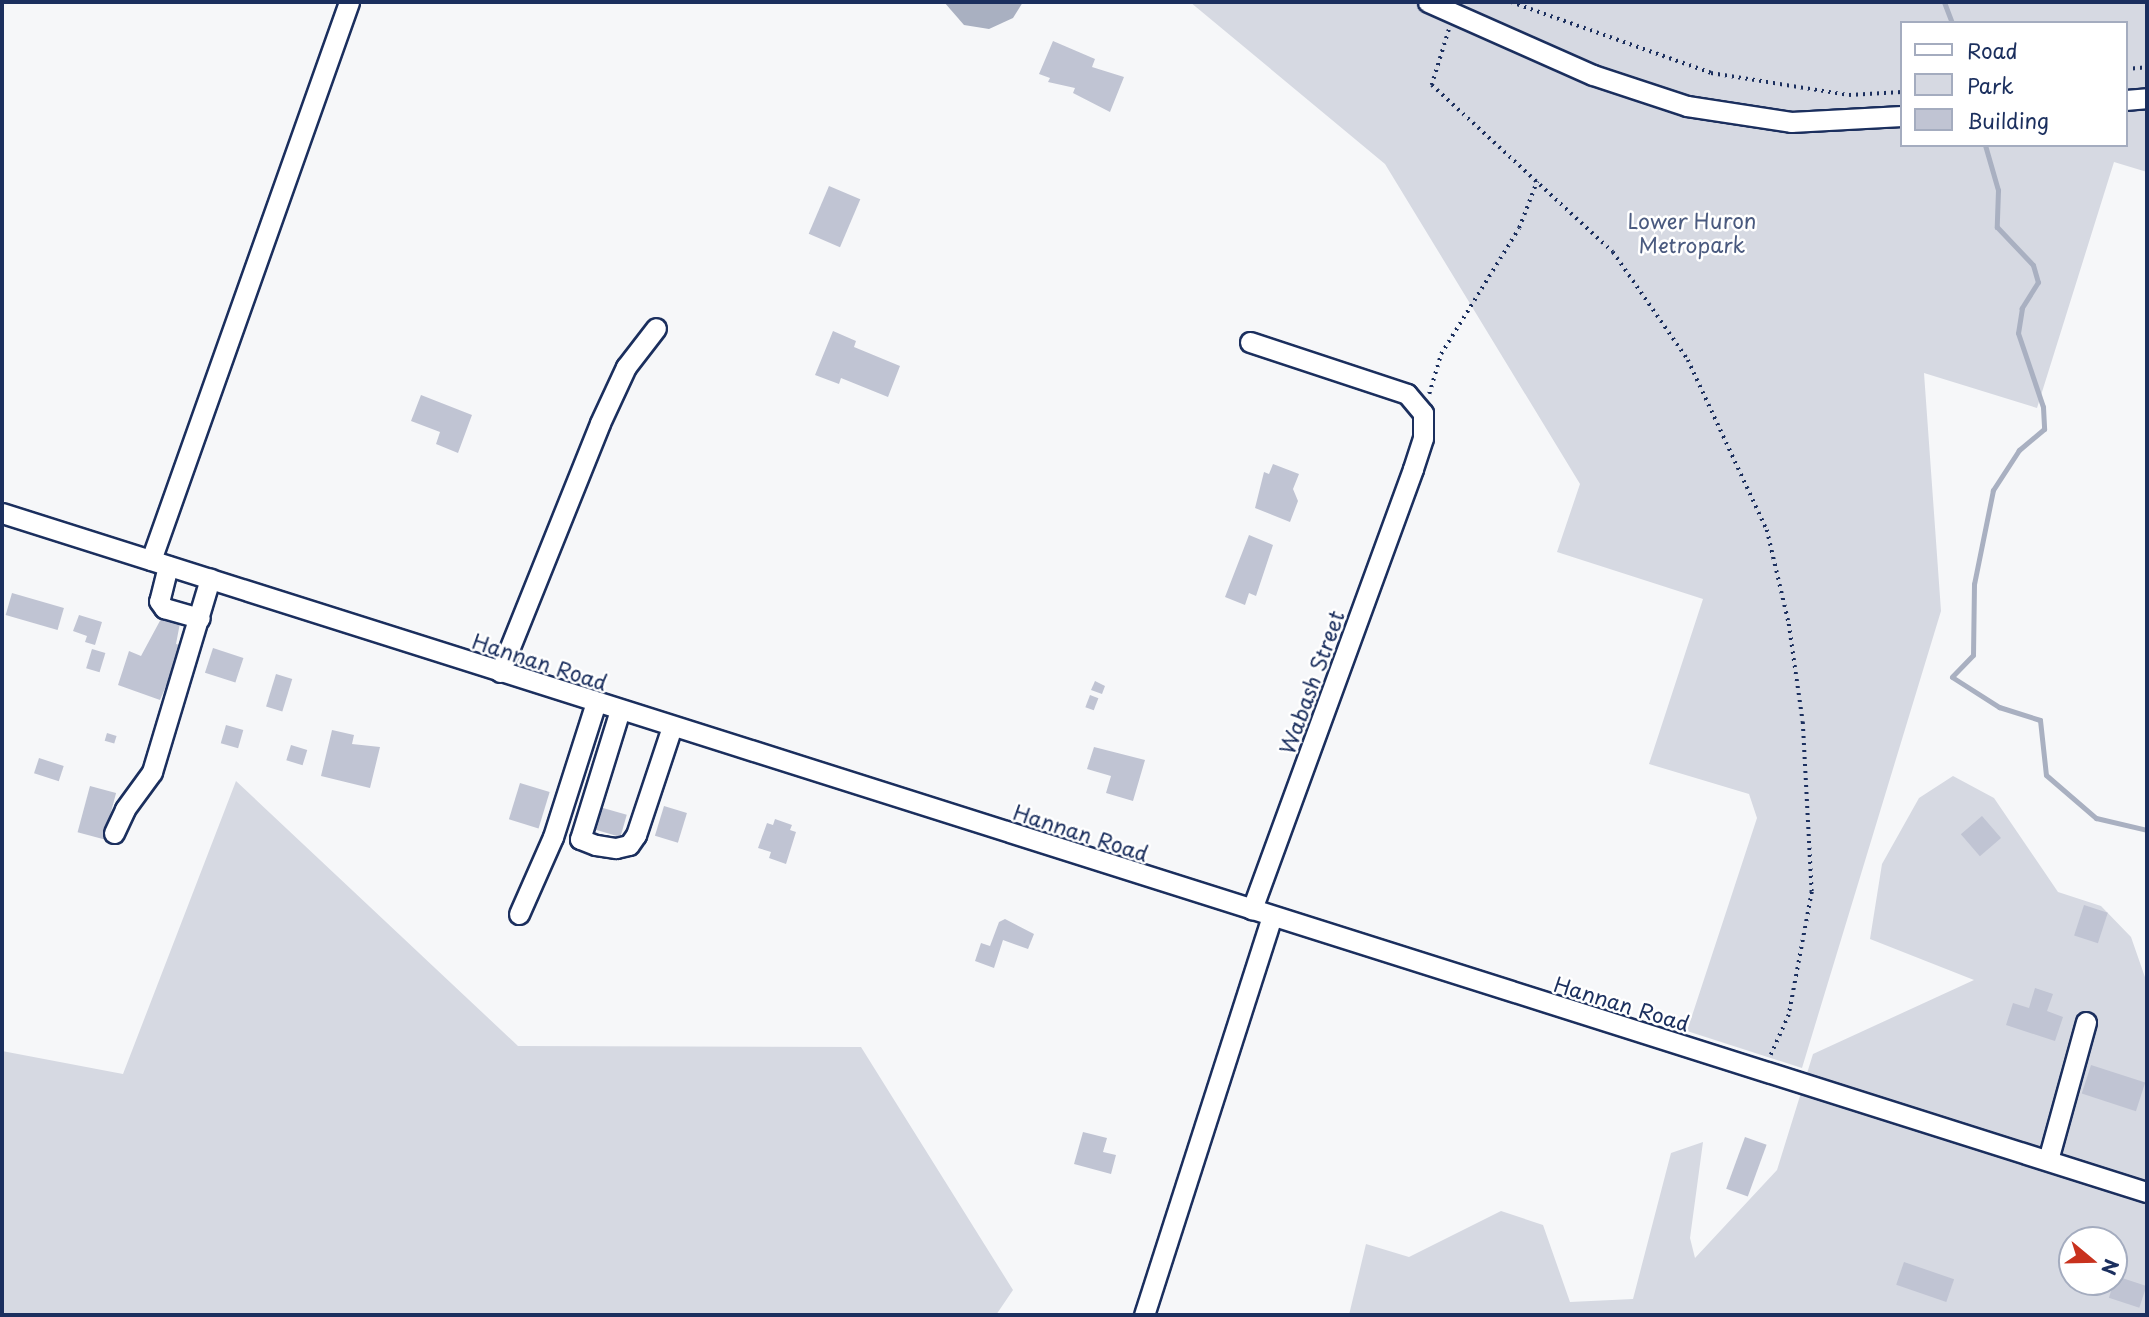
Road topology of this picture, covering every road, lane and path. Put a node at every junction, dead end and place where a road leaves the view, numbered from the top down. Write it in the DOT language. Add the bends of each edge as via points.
graph roads {
  1 [pos="349,2"];
  2 [pos="1428,2"];
  3 [pos="1511,2"];
  4 [pos="1455,13"];
  5 [pos="2147,67"];
  6 [pos="2128,69"];
  7 [pos="1900,92"];
  8 [pos="2147,98"];
  9 [pos="2128,100"];
  10 [pos="1900,116"];
  11 [pos="1537,180"];
  12 [pos="656,328"];
  13 [pos="1250,342"];
  14 [pos="1423,413"];
  15 [pos="2,513"];
  16 [pos="159,563"];
  17 [pos="210,579"];
  18 [pos="200,618"];
  19 [pos="500,672"];
  20 [pos="596,702"];
  21 [pos="620,710"];
  22 [pos="672,727"];
  23 [pos="114,833"];
  24 [pos="1252,910"];
  25 [pos="519,914"];
  26 [pos="1272,917"];
  27 [pos="2086,1022"];
  28 [pos="1765,1071"];
  29 [pos="2048,1160"];
  30 [pos="2147,1192"];
  31 [pos="1144,1315"];
  1 -- 16 [label="street"];
  2 -- 4 [label="street"];
  3 -- 7 [label="path" via="1711,73 1849,95"];
  4 -- 10 [label="street" via="1593,75 1687,106 1791,122"];
  4 -- 11 [label="path" via="1432,85"];
  5 -- 6 [label="path"];
  8 -- 9 [label="street"];
  11 -- 14 [label="path" via="1519,228 1441,354"];
  11 -- 28 [label="path" via="1613,252 1688,360 1767,530 1789,624 1803,722 1812,892 1789,1015"];
  12 -- 19 [label="street" via="626,367 605,412"];
  13 -- 14 [label="street" via="1407,394"];
  14 -- 24 [label="street, Wabash Street" via="1423,438 1413,468"];
  15 -- 16 [label="street, Hannan Road"];
  16 -- 17 [label="street, Hannan Road"];
  16 -- 18 [label="street" via="159,601 164,608"];
  17 -- 18 [label="street"];
  17 -- 19 [label="street, Hannan Road"];
  18 -- 23 [label="street" via="152,772 125,808"];
  19 -- 20 [label="street, Hannan Road"];
  20 -- 21 [label="street, Hannan Road"];
  20 -- 25 [label="street" via="543,862"];
  21 -- 22 [label="street, Hannan Road"];
  21 -- 22 [label="street" via="580,839 596,845 629,845 636,835"];
  22 -- 24 [label="street, Hannan Road"];
  24 -- 26 [label="street, Hannan Road"];
  26 -- 28 [label="street, Hannan Road"];
  26 -- 31 [label="street"];
  27 -- 29 [label="street"];
  28 -- 29 [label="street, Hannan Road"];
  29 -- 30 [label="street, Hannan Road"];
}
